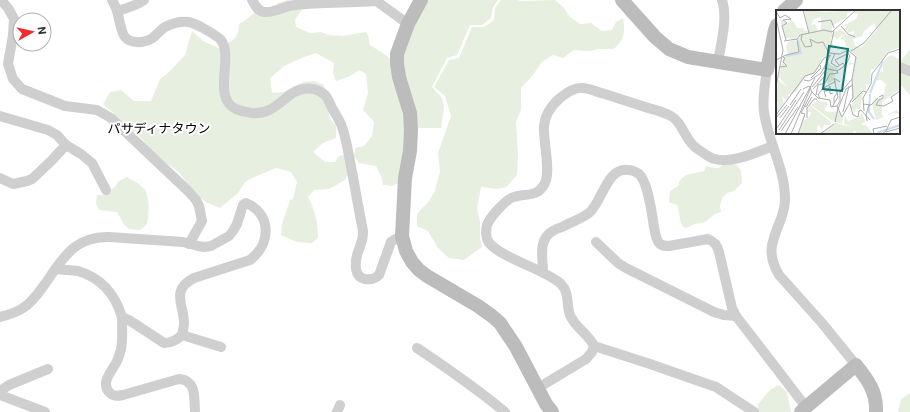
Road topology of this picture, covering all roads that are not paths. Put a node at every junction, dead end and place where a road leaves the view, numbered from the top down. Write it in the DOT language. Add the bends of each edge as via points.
graph roads {
  1 [pos="1,0"];
  2 [pos="110,0"];
  3 [pos="144,0"];
  4 [pos="252,0"];
  5 [pos="375,0"];
  6 [pos="421,0"];
  7 [pos="622,0"];
  8 [pos="722,0"];
  9 [pos="796,0"];
  10 [pos="785,10"];
  11 [pos="117,11"];
  12 [pos="408,24"];
  13 [pos="776,29"];
  14 [pos="718,62"];
  15 [pos="900,67"];
  16 [pos="767,70"];
  17 [pos="910,71"];
  18 [pos="0,116"];
  19 [pos="66,145"];
  20 [pos="773,146"];
  21 [pos="0,178"];
  22 [pos="106,190"];
  23 [pos="402,236"];
  24 [pos="596,242"];
  25 [pos="189,244"];
  26 [pos="56,269"];
  27 [pos="543,272"];
  28 [pos="736,316"];
  29 [pos="0,317"];
  30 [pos="122,317"];
  31 [pos="182,335"];
  32 [pos="594,346"];
  33 [pos="221,347"];
  34 [pos="417,348"];
  35 [pos="856,365"];
  36 [pos="48,369"];
  37 [pos="538,388"];
  38 [pos="0,393"];
  39 [pos="804,409"];
  40 [pos="45,412"];
  41 [pos="194,412"];
  42 [pos="505,412"];
  43 [pos="552,412"];
  44 [pos="754,412"];
  45 [pos="876,412"];
  1 -- 25 [label="street" via="14,19 8,64 13,79 22,89 65,106 97,110 111,118 196,200 202,221"];
  2 -- 11 [label="street"];
  3 -- 11 [label="street"];
  4 -- 5 [label="street" via="260,11 265,12 293,5"];
  5 -- 12 [label="street"];
  6 -- 12 [label="street"];
  7 -- 14 [label="street" via="669,49 688,57"];
  8 -- 14 [label="street" via="723,32"];
  9 -- 10 [label="street"];
  11 -- 23 [label="street" via="125,37 137,43 151,39 164,27 178,22 188,22 221,40 225,58 226,98 236,109 265,112 299,90 308,88 316,89 326,96 341,124 352,169 363,231 356,262 356,269 361,278 367,280 379,275 391,242"];
  12 -- 23 [label="street" via="397,54 399,77 410,112 411,130"];
  13 -- 16 [label="street"];
  14 -- 16 [label="street"];
  15 -- 17 [label="street"];
  16 -- 20 [label="street" via="764,112"];
  18 -- 19 [label="street" via="48,130"];
  19 -- 21 [label="street" via="27,182 13,184"];
  19 -- 22 [label="street" via="92,163"];
  20 -- 27 [label="street" via="733,159 715,159 691,143 675,119 670,116 588,89 572,90 557,101 546,118 544,126 547,178 542,188 534,194 508,199 489,220 487,226 486,233 492,246"];
  20 -- 35 [label="street" via="785,186 783,213 773,240 774,266"];
  23 -- 37 [label="street" via="406,251 419,270 478,306 500,323"];
  24 -- 28 [label="street" via="626,268 714,312"];
  25 -- 26 [label="street" via="100,236 75,246"];
  25 -- 31 [label="street" via="212,246 229,236 237,224 242,205 246,203 258,211 265,224 265,241 256,256 194,278 183,287 180,293 184,322"];
  26 -- 29 [label="street" via="23,308"];
  26 -- 30 [label="street" via="76,271 96,278 108,289"];
  27 -- 28 [label="street" via="542,246 546,236 590,212 611,177 626,169 634,171 643,180 655,233 660,244 669,246 708,239 717,246"];
  27 -- 32 [label="street" via="564,288 570,315"];
  28 -- 39 [label="street"];
  30 -- 31 [label="street" via="164,343"];
  30 -- 41 [label="street" via="121,350 106,382 108,391 117,396 179,379 184,380 194,389"];
  31 -- 33 [label="street"];
  32 -- 37 [label="street" via="586,359"];
  32 -- 44 [label="street" via="716,387"];
  34 -- 42 [label="street"];
  35 -- 39 [label="street"];
  35 -- 45 [label="street" via="869,381"];
  36 -- 38 [label="street" via="9,385"];
  37 -- 43 [label="street"];
  38 -- 40 [label="street"];
}
